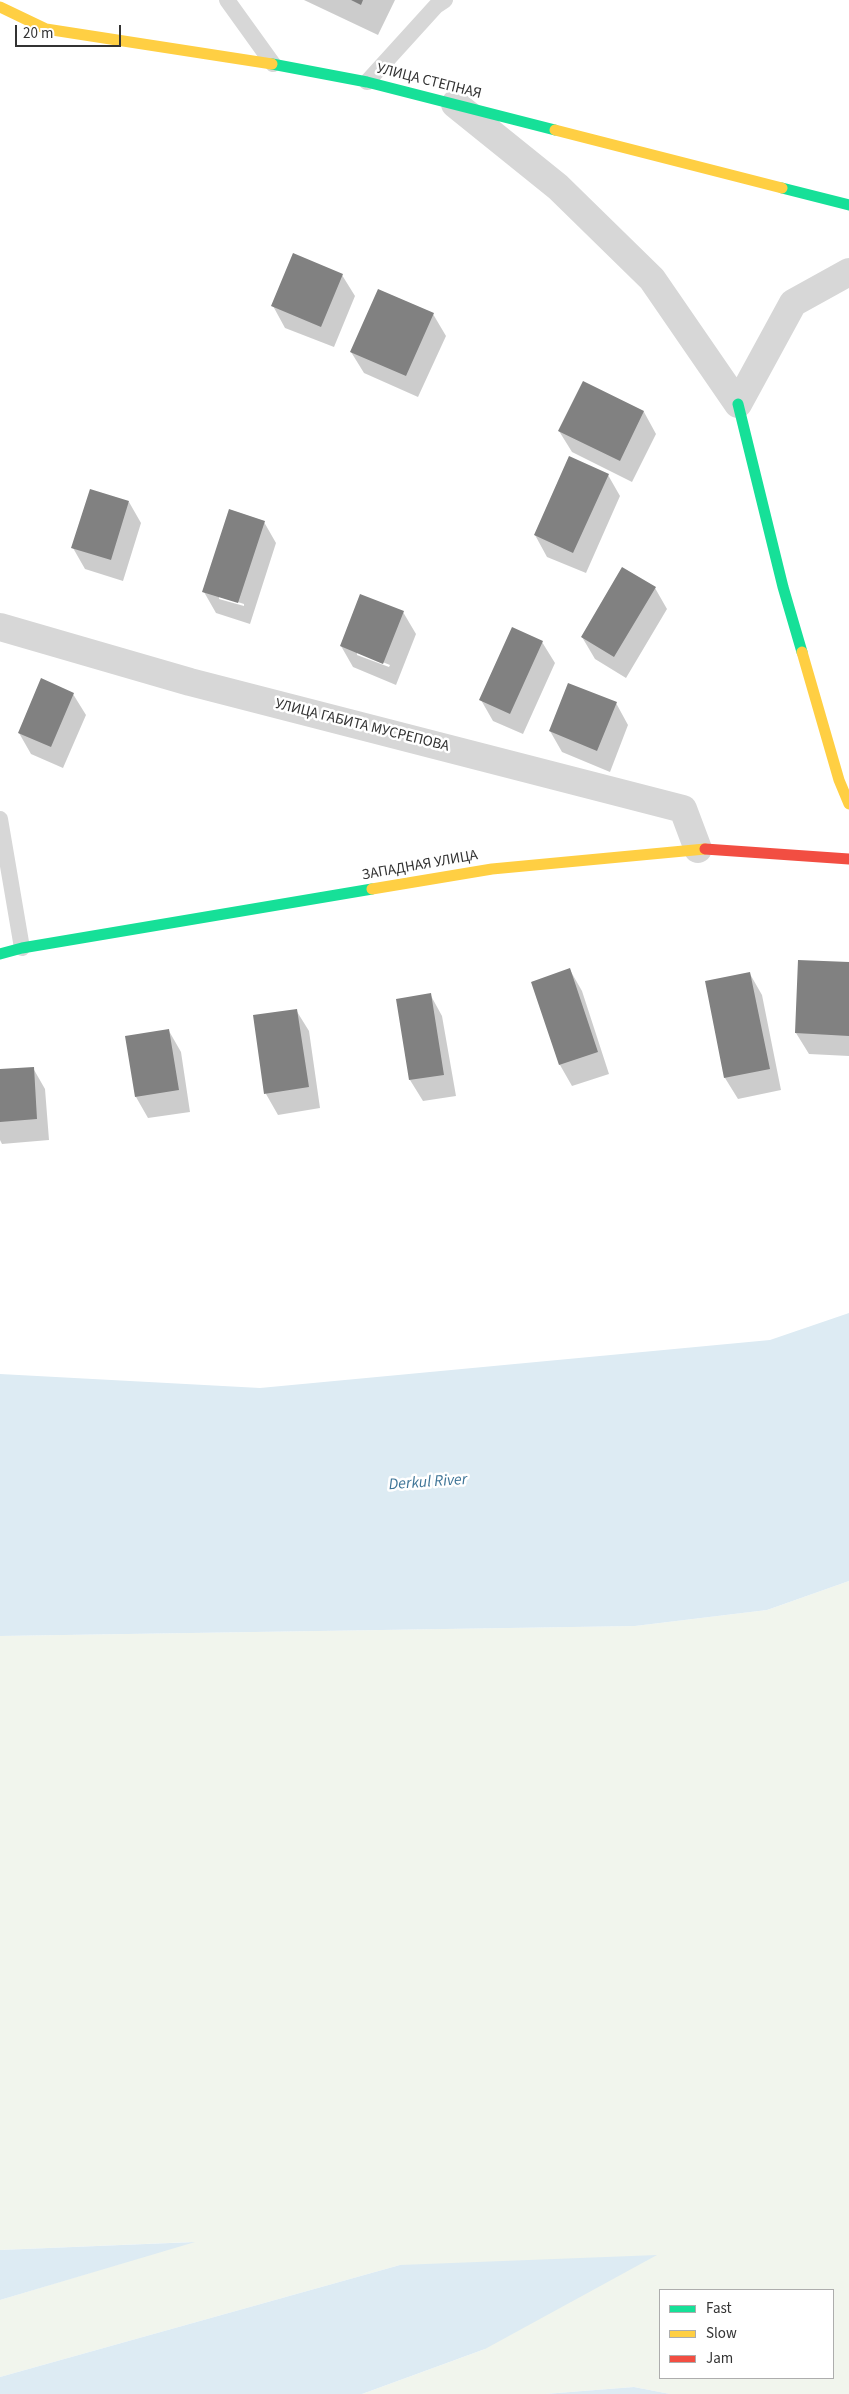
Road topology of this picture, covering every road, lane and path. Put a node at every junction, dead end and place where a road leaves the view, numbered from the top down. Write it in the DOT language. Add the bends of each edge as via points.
graph roads {
  1 [pos="227,0"];
  2 [pos="445,0"];
  3 [pos="0,7"];
  4 [pos="272,64"];
  5 [pos="367,82"];
  6 [pos="455,104"];
  7 [pos="849,205"];
  8 [pos="849,272"];
  9 [pos="738,404"];
  10 [pos="0,627"];
  11 [pos="849,804"];
  12 [pos="0,819"];
  13 [pos="698,849"];
  14 [pos="849,860"];
  15 [pos="22,948"];
  16 [pos="0,954"];
  1 -- 4 [label="lane"];
  2 -- 5 [label="lane"];
  3 -- 4 [label="street, УЛИЦА СТЕПНАЯ" via="46,29"];
  4 -- 5 [label="street, УЛИЦА СТЕПНАЯ"];
  5 -- 6 [label="street, УЛИЦА СТЕПНАЯ"];
  6 -- 7 [label="street, УЛИЦА СТЕПНАЯ"];
  6 -- 9 [label="street" via="558,187 652,279"];
  8 -- 9 [label="street" via="793,303"];
  9 -- 11 [label="street" via="783,587 839,780"];
  10 -- 13 [label="street, УЛИЦА ГАБИТА МУСРЕПОВА" via="190,682 683,809"];
  12 -- 15 [label="lane"];
  13 -- 14 [label="street, ЗАПАДНАЯ УЛИЦА"];
  13 -- 15 [label="street, ЗАПАДНАЯ УЛИЦА" via="492,869"];
  15 -- 16 [label="street, ЗАПАДНАЯ УЛИЦА"];
}
